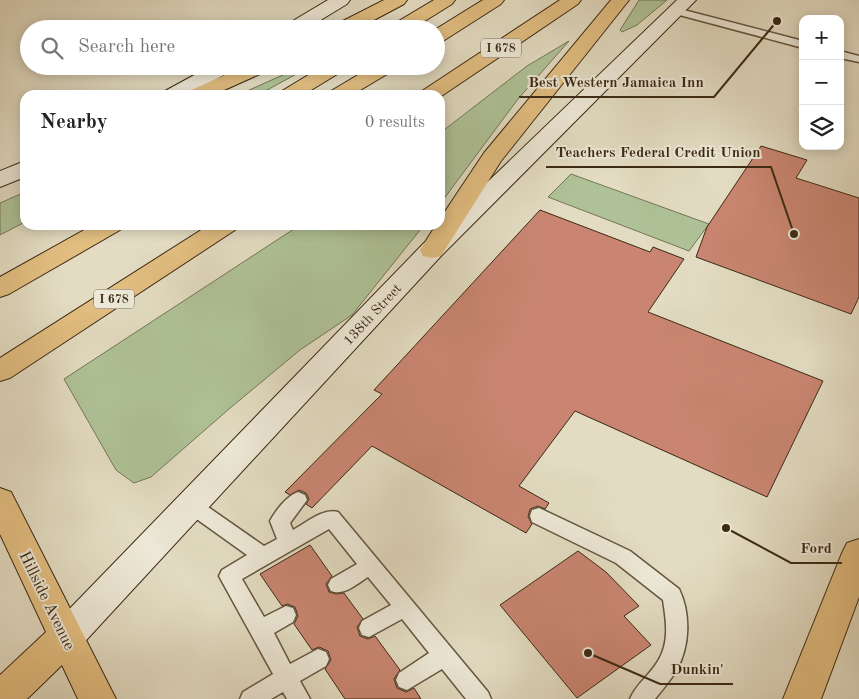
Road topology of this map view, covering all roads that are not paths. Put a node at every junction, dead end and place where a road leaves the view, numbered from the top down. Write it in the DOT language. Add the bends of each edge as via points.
graph roads {
  1 [pos="341,0"];
  2 [pos="398,0"];
  3 [pos="446,0"];
  4 [pos="495,0"];
  5 [pos="572,0"];
  6 [pos="620,0"];
  7 [pos="681,6"];
  8 [pos="308,20"];
  9 [pos="359,20"];
  10 [pos="414,20"];
  11 [pos="445,31"];
  12 [pos="799,44"];
  13 [pos="844,55"];
  14 [pos="859,59"];
  15 [pos="209,75"];
  16 [pos="242,75"];
  17 [pos="322,75"];
  18 [pos="372,75"];
  19 [pos="181,90"];
  20 [pos="207,90"];
  21 [pos="297,90"];
  22 [pos="346,90"];
  23 [pos="437,90"];
  24 [pos="20,170"];
  25 [pos="0,180"];
  26 [pos="94,230"];
  27 [pos="103,230"];
  28 [pos="218,230"];
  29 [pos="432,250"];
  30 [pos="57,256"];
  31 [pos="0,288"];
  32 [pos="0,371"];
  33 [pos="298,500"];
  34 [pos="0,501"];
  35 [pos="191,505"];
  36 [pos="538,516"];
  37 [pos="288,542"];
  38 [pos="859,553"];
  39 [pos="263,556"];
  40 [pos="370,566"];
  41 [pos="338,585"];
  42 [pos="405,607"];
  43 [pos="286,615"];
  44 [pos="369,628"];
  45 [pos="262,630"];
  46 [pos="65,638"];
  47 [pos="444,655"];
  48 [pos="318,659"];
  49 [pos="286,678"];
  50 [pos="407,680"];
  51 [pos="1,699"];
  52 [pos="97,699"];
  53 [pos="251,699"];
  54 [pos="299,699"];
  55 [pos="480,699"];
  56 [pos="641,699"];
  57 [pos="802,699"];
  1 -- 8 [label="main road"];
  2 -- 9 [label="main road"];
  3 -- 10 [label="main road"];
  4 -- 11 [label="main road"];
  5 -- 23 [label="main road, I 678"];
  6 -- 29 [label="main road" via="492,158"];
  7 -- 12 [label="lane"];
  7 -- 29 [label="main road, 138th Street"];
  13 -- 14 [label="lane"];
  15 -- 19 [label="main road"];
  16 -- 20 [label="main road"];
  17 -- 21 [label="main road"];
  18 -- 22 [label="main road"];
  24 -- 25 [label="main road"];
  26 -- 30 [label="main road"];
  27 -- 30 [label="main road"];
  28 -- 32 [label="main road, I 678"];
  29 -- 35 [label="main road, 138th Street"];
  30 -- 31 [label="main road"];
  33 -- 37 [label="lane" via="280,521"];
  34 -- 46 [label="main road, Hillside Avenue"];
  35 -- 39 [label="lane"];
  35 -- 46 [label="main road, 138th Street"];
  36 -- 56 [label="lane" via="622,557 672,595 678,630 668,665"];
  37 -- 39 [label="lane"];
  37 -- 40 [label="lane" via="331,518"];
  38 -- 57 [label="main road"];
  39 -- 45 [label="lane" via="229,576"];
  40 -- 41 [label="lane"];
  40 -- 42 [label="lane"];
  42 -- 44 [label="lane"];
  42 -- 47 [label="lane"];
  43 -- 45 [label="lane"];
  45 -- 49 [label="lane"];
  46 -- 51 [label="main road"];
  46 -- 52 [label="main road, Hillside Avenue"];
  47 -- 50 [label="lane"];
  47 -- 55 [label="lane"];
  48 -- 49 [label="lane"];
  49 -- 53 [label="lane"];
  49 -- 54 [label="lane"];
}
